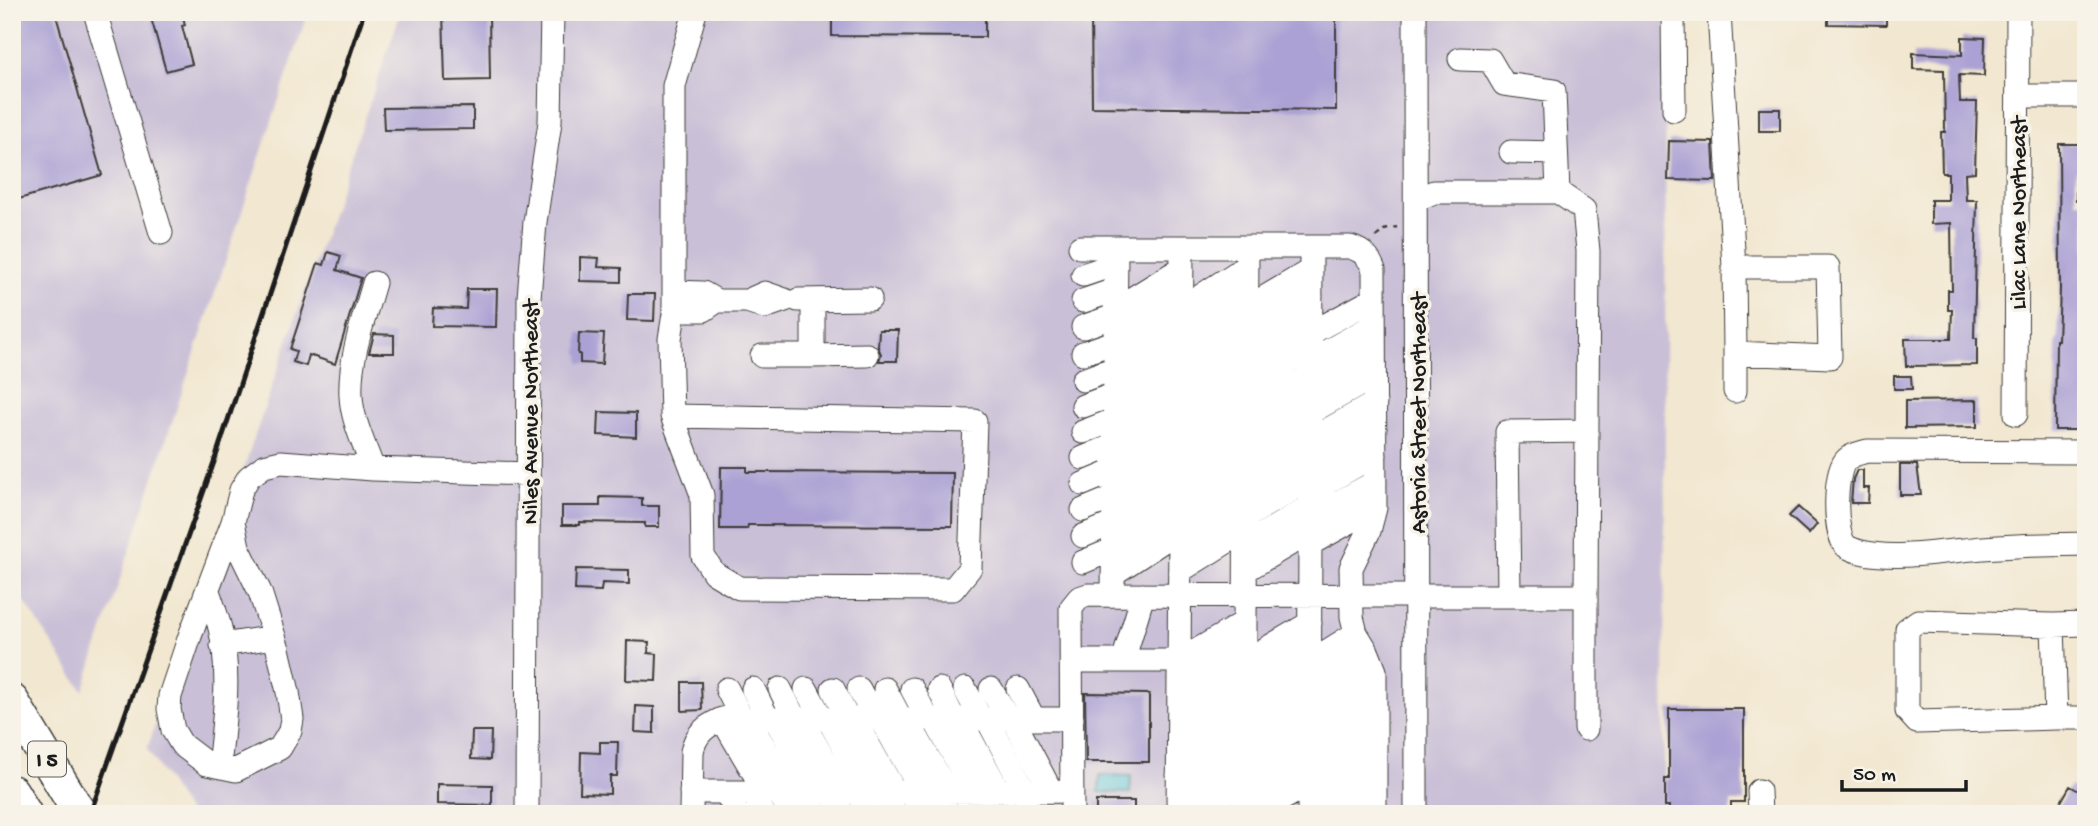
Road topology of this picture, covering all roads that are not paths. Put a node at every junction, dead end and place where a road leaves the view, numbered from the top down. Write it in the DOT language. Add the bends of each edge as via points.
graph roads {
  1 [pos="95,12"];
  2 [pos="552,12"];
  3 [pos="695,12"];
  4 [pos="1415,12"];
  5 [pos="1674,12"];
  6 [pos="1719,12"];
  7 [pos="2018,12"];
  8 [pos="1460,59"];
  9 [pos="2018,96"];
  10 [pos="2086,96"];
  11 [pos="1674,110"];
  12 [pos="1510,152"];
  13 [pos="1556,153"];
  14 [pos="1558,192"];
  15 [pos="1417,199"];
  16 [pos="161,233"];
  17 [pos="1080,247"];
  18 [pos="1116,256"];
  19 [pos="1247,256"];
  20 [pos="1182,258"];
  21 [pos="1311,258"];
  22 [pos="1734,267"];
  23 [pos="1083,275"];
  24 [pos="374,283"];
  25 [pos="1311,296"];
  26 [pos="870,299"];
  27 [pos="1374,299"];
  28 [pos="813,300"];
  29 [pos="674,301"];
  30 [pos="1083,301"];
  31 [pos="1374,325"];
  32 [pos="1083,327"];
  33 [pos="1374,351"];
  34 [pos="1083,353"];
  35 [pos="1735,353"];
  36 [pos="867,355"];
  37 [pos="762,356"];
  38 [pos="813,356"];
  39 [pos="1374,377"];
  40 [pos="1083,380"];
  41 [pos="1115,384"];
  42 [pos="1735,391"];
  43 [pos="1375,403"];
  44 [pos="1083,406"];
  45 [pos="2016,414"];
  46 [pos="672,416"];
  47 [pos="1180,419"];
  48 [pos="1246,419"];
  49 [pos="1375,429"];
  50 [pos="1587,431"];
  51 [pos="1083,432"];
  52 [pos="1311,433"];
  53 [pos="2086,452"];
  54 [pos="1375,455"];
  55 [pos="1083,458"];
  56 [pos="373,469"];
  57 [pos="528,474"];
  58 [pos="1375,482"];
  59 [pos="1083,484"];
  60 [pos="1114,496"];
  61 [pos="1375,508"];
  62 [pos="1083,510"];
  63 [pos="233,522"];
  64 [pos="1114,522"];
  65 [pos="1083,536"];
  66 [pos="2086,544"];
  67 [pos="1114,548"];
  68 [pos="1083,562"];
  69 [pos="1246,570"];
  70 [pos="1180,571"];
  71 [pos="1114,584"];
  72 [pos="208,591"];
  73 [pos="1143,595"];
  74 [pos="1179,595"];
  75 [pos="1245,595"];
  76 [pos="1310,595"];
  77 [pos="1351,595"];
  78 [pos="1416,595"];
  79 [pos="1508,595"];
  80 [pos="1586,596"];
  81 [pos="2053,625"];
  82 [pos="2086,625"];
  83 [pos="274,637"];
  84 [pos="222,645"];
  85 [pos="1072,661"];
  86 [pos="1123,661"];
  87 [pos="727,689"];
  88 [pos="753,689"];
  89 [pos="780,689"];
  90 [pos="806,689"];
  91 [pos="833,689"];
  92 [pos="859,689"];
  93 [pos="886,689"];
  94 [pos="912,689"];
  95 [pos="939,689"];
  96 [pos="965,689"];
  97 [pos="991,689"];
  98 [pos="1018,689"];
  99 [pos="1371,695"];
  100 [pos="13,702"];
  101 [pos="1179,707"];
  102 [pos="2056,718"];
  103 [pos="2086,718"];
  104 [pos="878,719"];
  105 [pos="1072,719"];
  106 [pos="1586,729"];
  107 [pos="1244,735"];
  108 [pos="1309,736"];
  109 [pos="219,766"];
  110 [pos="1759,791"];
  111 [pos="12,792"];
  112 [pos="726,792"];
  113 [pos="892,799"];
  114 [pos="1065,799"];
  115 [pos="1181,800"];
  116 [pos="691,803"];
  117 [pos="1373,806"];
  118 [pos="25,814"];
  119 [pos="80,814"];
  120 [pos="527,814"];
  121 [pos="738,814"];
  122 [pos="1416,814"];
  123 [pos="1759,814"];
  1 -- 16 [label="street"];
  2 -- 57 [label="street, Niles Avenue Northeast" via="550,122 531,254"];
  3 -- 29 [label="street" via="674,86"];
  4 -- 15 [label="street, Astoria Street Northeast"];
  5 -- 11 [label="street"];
  6 -- 22 [label="street"];
  7 -- 9 [label="street, Lilac Lane Northeast"];
  8 -- 13 [label="street" via="1490,60 1504,84 1554,91"];
  9 -- 10 [label="street"];
  9 -- 45 [label="street, Lilac Lane Northeast"];
  12 -- 13 [label="street"];
  13 -- 14 [label="street"];
  14 -- 15 [label="street" via="1434,192"];
  14 -- 50 [label="street" via="1584,210"];
  15 -- 78 [label="street, Astoria Street Northeast"];
  17 -- 18 [label="street"];
  18 -- 20 [label="street"];
  18 -- 23 [label="street"];
  18 -- 41 [label="street"];
  19 -- 20 [label="street"];
  19 -- 21 [label="street"];
  19 -- 47 [label="street"];
  19 -- 48 [label="street"];
  20 -- 41 [label="street"];
  20 -- 47 [label="street"];
  21 -- 25 [label="street"];
  21 -- 27 [label="street" via="1350,247 1363,253 1374,270"];
  21 -- 48 [label="street"];
  22 -- 35 [label="street"];
  22 -- 35 [label="street" via="1828,267 1830,357"];
  24 -- 56 [label="street" via="360,331 351,397"];
  25 -- 48 [label="street"];
  25 -- 52 [label="street"];
  26 -- 28 [label="street"];
  27 -- 31 [label="street"];
  27 -- 52 [label="street"];
  28 -- 29 [label="street" via="785,300 765,307 747,301 717,301 704,310"];
  28 -- 38 [label="street"];
  29 -- 46 [label="street"];
  30 -- 41 [label="street"];
  31 -- 33 [label="street"];
  31 -- 52 [label="street"];
  32 -- 41 [label="street"];
  33 -- 39 [label="street"];
  33 -- 52 [label="street"];
  34 -- 41 [label="street"];
  35 -- 42 [label="street"];
  36 -- 38 [label="street"];
  37 -- 38 [label="street"];
  39 -- 43 [label="street"];
  39 -- 52 [label="street"];
  40 -- 41 [label="street"];
  41 -- 44 [label="street"];
  41 -- 47 [label="street"];
  41 -- 47 [label="street"];
  41 -- 47 [label="street"];
  41 -- 51 [label="street"];
  41 -- 55 [label="street"];
  41 -- 59 [label="street"];
  41 -- 60 [label="street"];
  43 -- 49 [label="street"];
  43 -- 52 [label="street"];
  46 -- 46 [label="street" via="702,495 703,556 714,573 739,588 953,589 970,568 975,421"];
  47 -- 48 [label="street"];
  47 -- 48 [label="street"];
  47 -- 48 [label="street"];
  47 -- 48 [label="street"];
  47 -- 48 [label="street"];
  47 -- 60 [label="street"];
  47 -- 64 [label="street"];
  47 -- 67 [label="street"];
  47 -- 70 [label="street"];
  47 -- 71 [label="street"];
  48 -- 52 [label="street"];
  48 -- 52 [label="street"];
  48 -- 52 [label="street"];
  48 -- 52 [label="street"];
  48 -- 69 [label="street"];
  48 -- 70 [label="street"];
  49 -- 52 [label="street"];
  49 -- 54 [label="street"];
  50 -- 79 [label="street" via="1507,432"];
  50 -- 80 [label="street"];
  52 -- 54 [label="street"];
  52 -- 58 [label="street"];
  52 -- 61 [label="street"];
  52 -- 69 [label="street"];
  52 -- 76 [label="street"];
  53 -- 66 [label="street" via="1855,454 1845,460 1839,473 1837,519 1845,545 1859,552 1918,554"];
  54 -- 58 [label="street"];
  56 -- 57 [label="street"];
  56 -- 63 [label="street" via="281,462 264,466 241,490"];
  57 -- 120 [label="street, Niles Avenue Northeast"];
  58 -- 61 [label="street"];
  60 -- 62 [label="street"];
  60 -- 64 [label="street"];
  61 -- 77 [label="street" via="1350,568"];
  63 -- 72 [label="street"];
  63 -- 83 [label="street" via="238,547 260,592"];
  64 -- 65 [label="street"];
  64 -- 67 [label="street"];
  67 -- 68 [label="street"];
  67 -- 71 [label="street"];
  69 -- 75 [label="street"];
  70 -- 74 [label="street"];
  71 -- 73 [label="street"];
  71 -- 85 [label="street" via="1074,602"];
  72 -- 84 [label="street"];
  72 -- 109 [label="street" via="169,709 182,745 207,764"];
  73 -- 74 [label="street"];
  73 -- 86 [label="street"];
  74 -- 75 [label="street"];
  74 -- 101 [label="street"];
  75 -- 76 [label="street"];
  75 -- 107 [label="street"];
  76 -- 77 [label="street"];
  76 -- 108 [label="street"];
  77 -- 78 [label="street"];
  77 -- 99 [label="street"];
  78 -- 79 [label="street"];
  78 -- 122 [label="street, Astoria Street Northeast"];
  79 -- 80 [label="street"];
  80 -- 106 [label="street"];
  81 -- 82 [label="street"];
  81 -- 102 [label="street"];
  81 -- 102 [label="street" via="1918,621 1907,629 1907,711 1917,722"];
  83 -- 84 [label="street"];
  83 -- 109 [label="street" via="288,692 290,732 280,748 236,770"];
  84 -- 109 [label="street" via="225,714"];
  85 -- 86 [label="street"];
  85 -- 105 [label="street"];
  86 -- 101 [label="street"];
  87 -- 104 [label="street"];
  88 -- 104 [label="street"];
  89 -- 104 [label="street"];
  90 -- 104 [label="street"];
  91 -- 104 [label="street"];
  92 -- 104 [label="street"];
  93 -- 104 [label="street"];
  94 -- 104 [label="street"];
  95 -- 104 [label="street"];
  96 -- 104 [label="street"];
  97 -- 104 [label="street"];
  98 -- 104 [label="street"];
  99 -- 108 [label="street"];
  99 -- 108 [label="street"];
  99 -- 108 [label="street"];
  99 -- 108 [label="street"];
  99 -- 117 [label="street"];
  100 -- 119 [label="highway, I 5"];
  101 -- 107 [label="street"];
  101 -- 107 [label="street"];
  101 -- 107 [label="street"];
  101 -- 115 [label="street"];
  102 -- 103 [label="street"];
  104 -- 105 [label="street"];
  104 -- 113 [label="street"];
  104 -- 113 [label="street"];
  104 -- 113 [label="street"];
  104 -- 113 [label="street"];
  104 -- 113 [label="street"];
  104 -- 113 [label="street"];
  104 -- 114 [label="street"];
  104 -- 116 [label="street" via="699,733 694,742"];
  105 -- 114 [label="street"];
  107 -- 108 [label="street"];
  107 -- 108 [label="street"];
  107 -- 108 [label="street"];
  107 -- 108 [label="street"];
  107 -- 115 [label="street"];
  107 -- 115 [label="street"];
  108 -- 117 [label="street"];
  110 -- 123 [label="street"];
  111 -- 118 [label="highway, I 5"];
  112 -- 113 [label="street"];
  112 -- 116 [label="street"];
  112 -- 121 [label="street"];
  113 -- 114 [label="street"];
}
